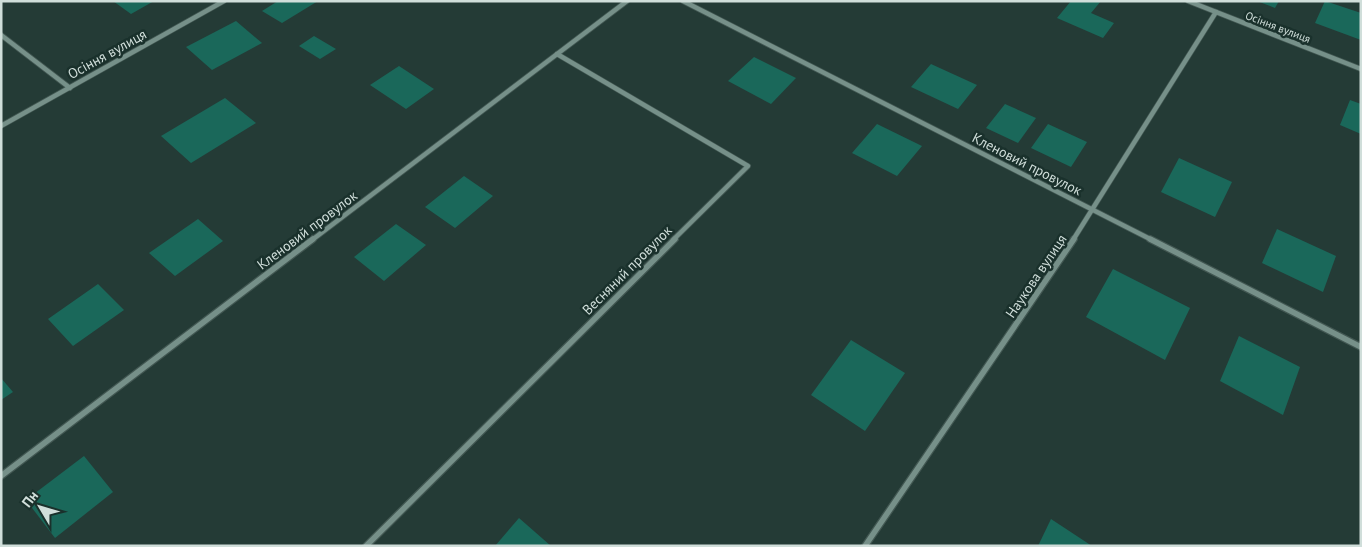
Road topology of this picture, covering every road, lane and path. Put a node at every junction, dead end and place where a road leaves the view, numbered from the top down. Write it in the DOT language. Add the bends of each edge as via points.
graph roads {
  1 [pos="224,1"];
  2 [pos="627,1"];
  3 [pos="683,1"];
  4 [pos="1188,1"];
  5 [pos="1216,12"];
  6 [pos="1,35"];
  7 [pos="557,54"];
  8 [pos="1361,68"];
  9 [pos="70,88"];
  10 [pos="1,126"];
  11 [pos="1094,210"];
  12 [pos="1361,347"];
  13 [pos="1,476"];
  14 [pos="366,546"];
  15 [pos="865,546"];
  1 -- 9 [label="street, Осіння вулиця"];
  2 -- 7 [label="street, Кленовий провулок"];
  3 -- 11 [label="street, Кленовий провулок"];
  4 -- 5 [label="street, Осіння вулиця"];
  5 -- 8 [label="street, Осіння вулиця"];
  5 -- 11 [label="street, Наукова вулиця"];
  6 -- 9 [label="street"];
  7 -- 13 [label="street, Кленовий провулок"];
  7 -- 14 [label="street, Весняний провулок" via="748,166"];
  9 -- 10 [label="street, Осіння вулиця"];
  11 -- 12 [label="street, Кленовий провулок"];
  11 -- 15 [label="street, Наукова вулиця"];
}
